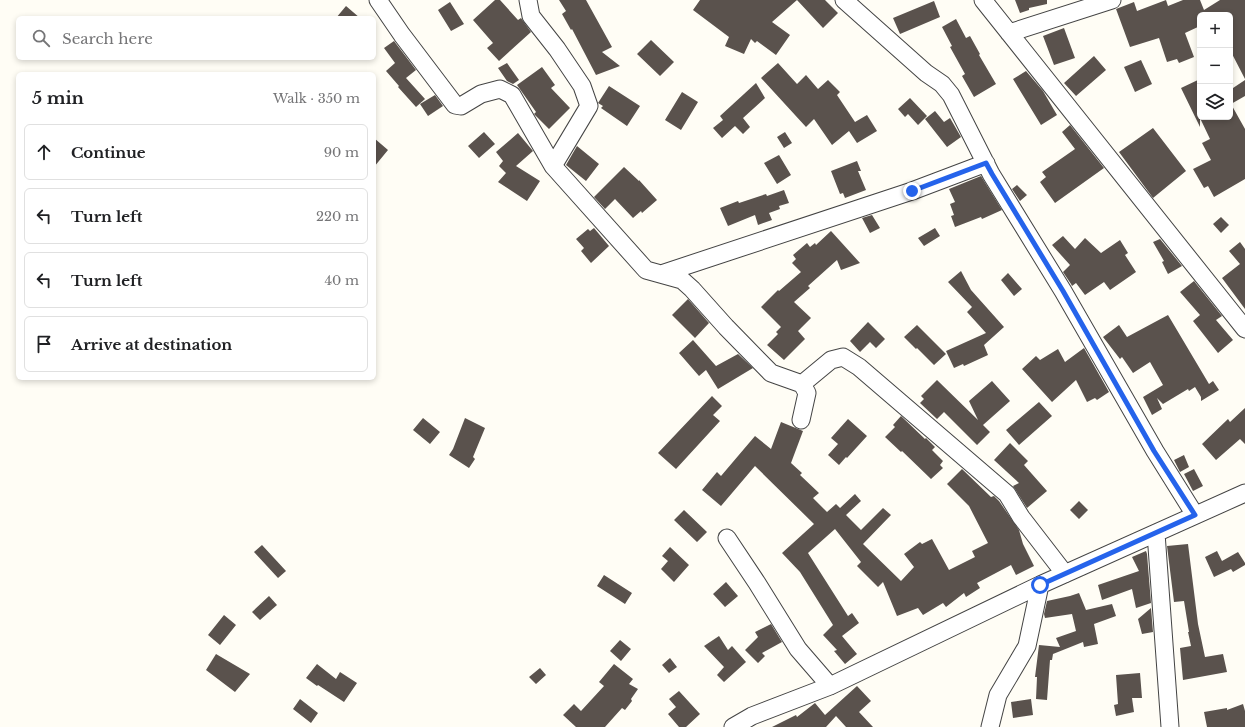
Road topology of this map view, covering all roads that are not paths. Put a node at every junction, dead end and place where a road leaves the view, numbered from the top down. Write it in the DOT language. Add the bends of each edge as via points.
graph roads {
  1 [pos="378,0"];
  2 [pos="528,0"];
  3 [pos="844,0"];
  4 [pos="983,0"];
  5 [pos="1112,0"];
  6 [pos="1009,33"];
  7 [pos="986,163"];
  8 [pos="553,166"];
  9 [pos="661,274"];
  10 [pos="1245,329"];
  11 [pos="802,384"];
  12 [pos="802,420"];
  13 [pos="1245,493"];
  14 [pos="1195,515"];
  15 [pos="1156,532"];
  16 [pos="727,538"];
  17 [pos="1065,574"];
  18 [pos="1040,585"];
  19 [pos="830,686"];
  20 [pos="757,722"];
  21 [pos="733,727"];
  22 [pos="990,727"];
  23 [pos="1170,727"];
  1 -- 8 [label="street" via="455,105 461,106 481,94 500,89 512,95"];
  2 -- 8 [label="street" via="531,16 582,86 589,106"];
  3 -- 7 [label="street" via="920,68 942,84"];
  4 -- 6 [label="street"];
  5 -- 6 [label="street"];
  6 -- 10 [label="street"];
  7 -- 9 [label="street" via="912,191"];
  7 -- 14 [label="street" via="1063,291 1154,451"];
  8 -- 9 [label="street" via="646,270"];
  9 -- 11 [label="street" via="682,280 771,372"];
  11 -- 12 [label="street" via="807,393"];
  11 -- 17 [label="street" via="831,360 842,357 859,367 1006,494"];
  13 -- 14 [label="street"];
  14 -- 15 [label="street"];
  15 -- 17 [label="street"];
  15 -- 23 [label="street"];
  16 -- 19 [label="street" via="798,649"];
  17 -- 18 [label="street"];
  18 -- 19 [label="street"];
  18 -- 22 [label="street" via="1027,646 998,695"];
  19 -- 20 [label="street"];
  20 -- 21 [label="street"];
}
